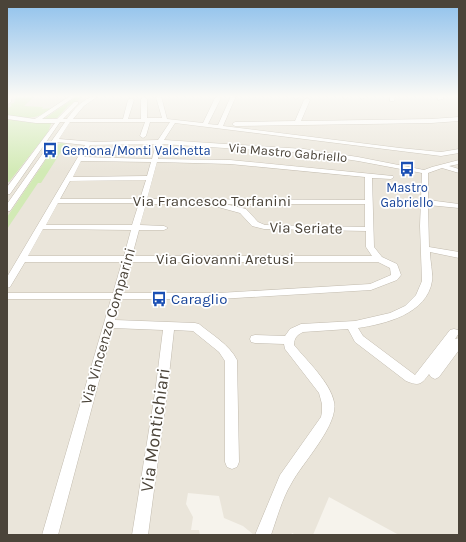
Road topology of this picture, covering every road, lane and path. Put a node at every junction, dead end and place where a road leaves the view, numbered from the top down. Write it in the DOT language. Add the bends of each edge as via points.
graph roads {
  1 [pos="59,121"];
  2 [pos="67,121"];
  3 [pos="146,121"];
  4 [pos="174,121"];
  5 [pos="176,121"];
  6 [pos="209,121"];
  7 [pos="223,121"];
  8 [pos="388,121"];
  9 [pos="298,122"];
  10 [pos="207,126"];
  11 [pos="221,126"];
  12 [pos="143,136"];
  13 [pos="55,140"];
  14 [pos="160,142"];
  15 [pos="88,144"];
  16 [pos="459,152"];
  17 [pos="34,155"];
  18 [pos="45,155"];
  19 [pos="79,159"];
  20 [pos="155,159"];
  21 [pos="29,161"];
  22 [pos="40,161"];
  23 [pos="459,162"];
  24 [pos="440,166"];
  25 [pos="459,171"];
  26 [pos="424,172"];
  27 [pos="368,175"];
  28 [pos="391,177"];
  29 [pos="150,178"];
  30 [pos="68,179"];
  31 [pos="7,192"];
  32 [pos="56,201"];
  33 [pos="144,201"];
  34 [pos="202,201"];
  35 [pos="369,202"];
  36 [pos="424,202"];
  37 [pos="459,206"];
  38 [pos="7,209"];
  39 [pos="40,228"];
  40 [pos="137,228"];
  41 [pos="164,228"];
  42 [pos="369,229"];
  43 [pos="426,249"];
  44 [pos="459,255"];
  45 [pos="22,259"];
  46 [pos="127,259"];
  47 [pos="379,259"];
  48 [pos="7,285"];
  49 [pos="7,296"];
  50 [pos="116,296"];
  51 [pos="108,324"];
  52 [pos="350,324"];
  53 [pos="169,325"];
  54 [pos="456,338"];
  55 [pos="256,339"];
  56 [pos="288,340"];
  57 [pos="435,374"];
  58 [pos="232,462"];
  59 [pos="50,535"];
  60 [pos="140,535"];
  61 [pos="262,535"];
  1 -- 17 [label="street"];
  2 -- 13 [label="street"];
  3 -- 12 [label="street"];
  4 -- 14 [label="street, Via Vincenzo Comparini"];
  5 -- 10 [label="street"];
  6 -- 10 [label="street"];
  7 -- 11 [label="street"];
  8 -- 9 [label="street"];
  9 -- 11 [label="street"];
  10 -- 11 [label="street"];
  11 -- 16 [label="street" via="441,154"];
  13 -- 15 [label="street, Via Mastro Gabriello"];
  13 -- 18 [label="street"];
  14 -- 15 [label="street, Via Mastro Gabriello"];
  14 -- 20 [label="street, Via Vincenzo Comparini"];
  14 -- 26 [label="street, Via Mastro Gabriello" via="308,151"];
  15 -- 19 [label="street"];
  17 -- 18 [label="street"];
  17 -- 21 [label="street"];
  18 -- 22 [label="street"];
  19 -- 20 [label="street"];
  19 -- 30 [label="street"];
  20 -- 27 [label="street" via="230,162"];
  20 -- 29 [label="street, Via Vincenzo Comparini"];
  21 -- 22 [label="street"];
  21 -- 31 [label="street"];
  22 -- 38 [label="street"];
  23 -- 24 [label="street"];
  24 -- 25 [label="street"];
  24 -- 26 [label="street"];
  26 -- 36 [label="street"];
  27 -- 28 [label="street"];
  27 -- 35 [label="street"];
  29 -- 30 [label="street"];
  29 -- 33 [label="street, Via Vincenzo Comparini"];
  30 -- 32 [label="street"];
  32 -- 33 [label="street, Via Francesco Torfanini"];
  32 -- 39 [label="street"];
  33 -- 34 [label="street, Via Francesco Torfanini"];
  33 -- 40 [label="street, Via Vincenzo Comparini"];
  34 -- 35 [label="street, Via Francesco Torfanini"];
  34 -- 42 [label="street, Via Seriate" via="240,210 255,224 264,227"];
  35 -- 42 [label="street"];
  36 -- 37 [label="street"];
  36 -- 43 [label="street"];
  39 -- 40 [label="street"];
  39 -- 45 [label="street"];
  40 -- 41 [label="street"];
  40 -- 46 [label="street, Via Vincenzo Comparini"];
  42 -- 47 [label="street" via="370,247"];
  43 -- 44 [label="street"];
  43 -- 52 [label="street" via="426,284 415,304 406,312 391,317"];
  45 -- 46 [label="street, Via Giovanni Aretusi"];
  45 -- 48 [label="street"];
  46 -- 47 [label="street, Via Giovanni Aretusi"];
  46 -- 50 [label="street, Via Vincenzo Comparini"];
  47 -- 50 [label="street" via="394,266 396,275 371,287 219,296"];
  49 -- 50 [label="street"];
  50 -- 51 [label="street, Via Vincenzo Comparini"];
  51 -- 53 [label="street"];
  51 -- 59 [label="street, Via Vincenzo Comparini"];
  52 -- 54 [label="street" via="359,339 416,380 420,379"];
  52 -- 56 [label="street" via="302,328 294,332"];
  53 -- 58 [label="street" via="195,327 231,360"];
  53 -- 60 [label="street, Via Montichiari"];
  54 -- 57 [label="street"];
  55 -- 56 [label="street"];
  56 -- 61 [label="street" via="288,345 323,389 329,413 285,480"];
}
